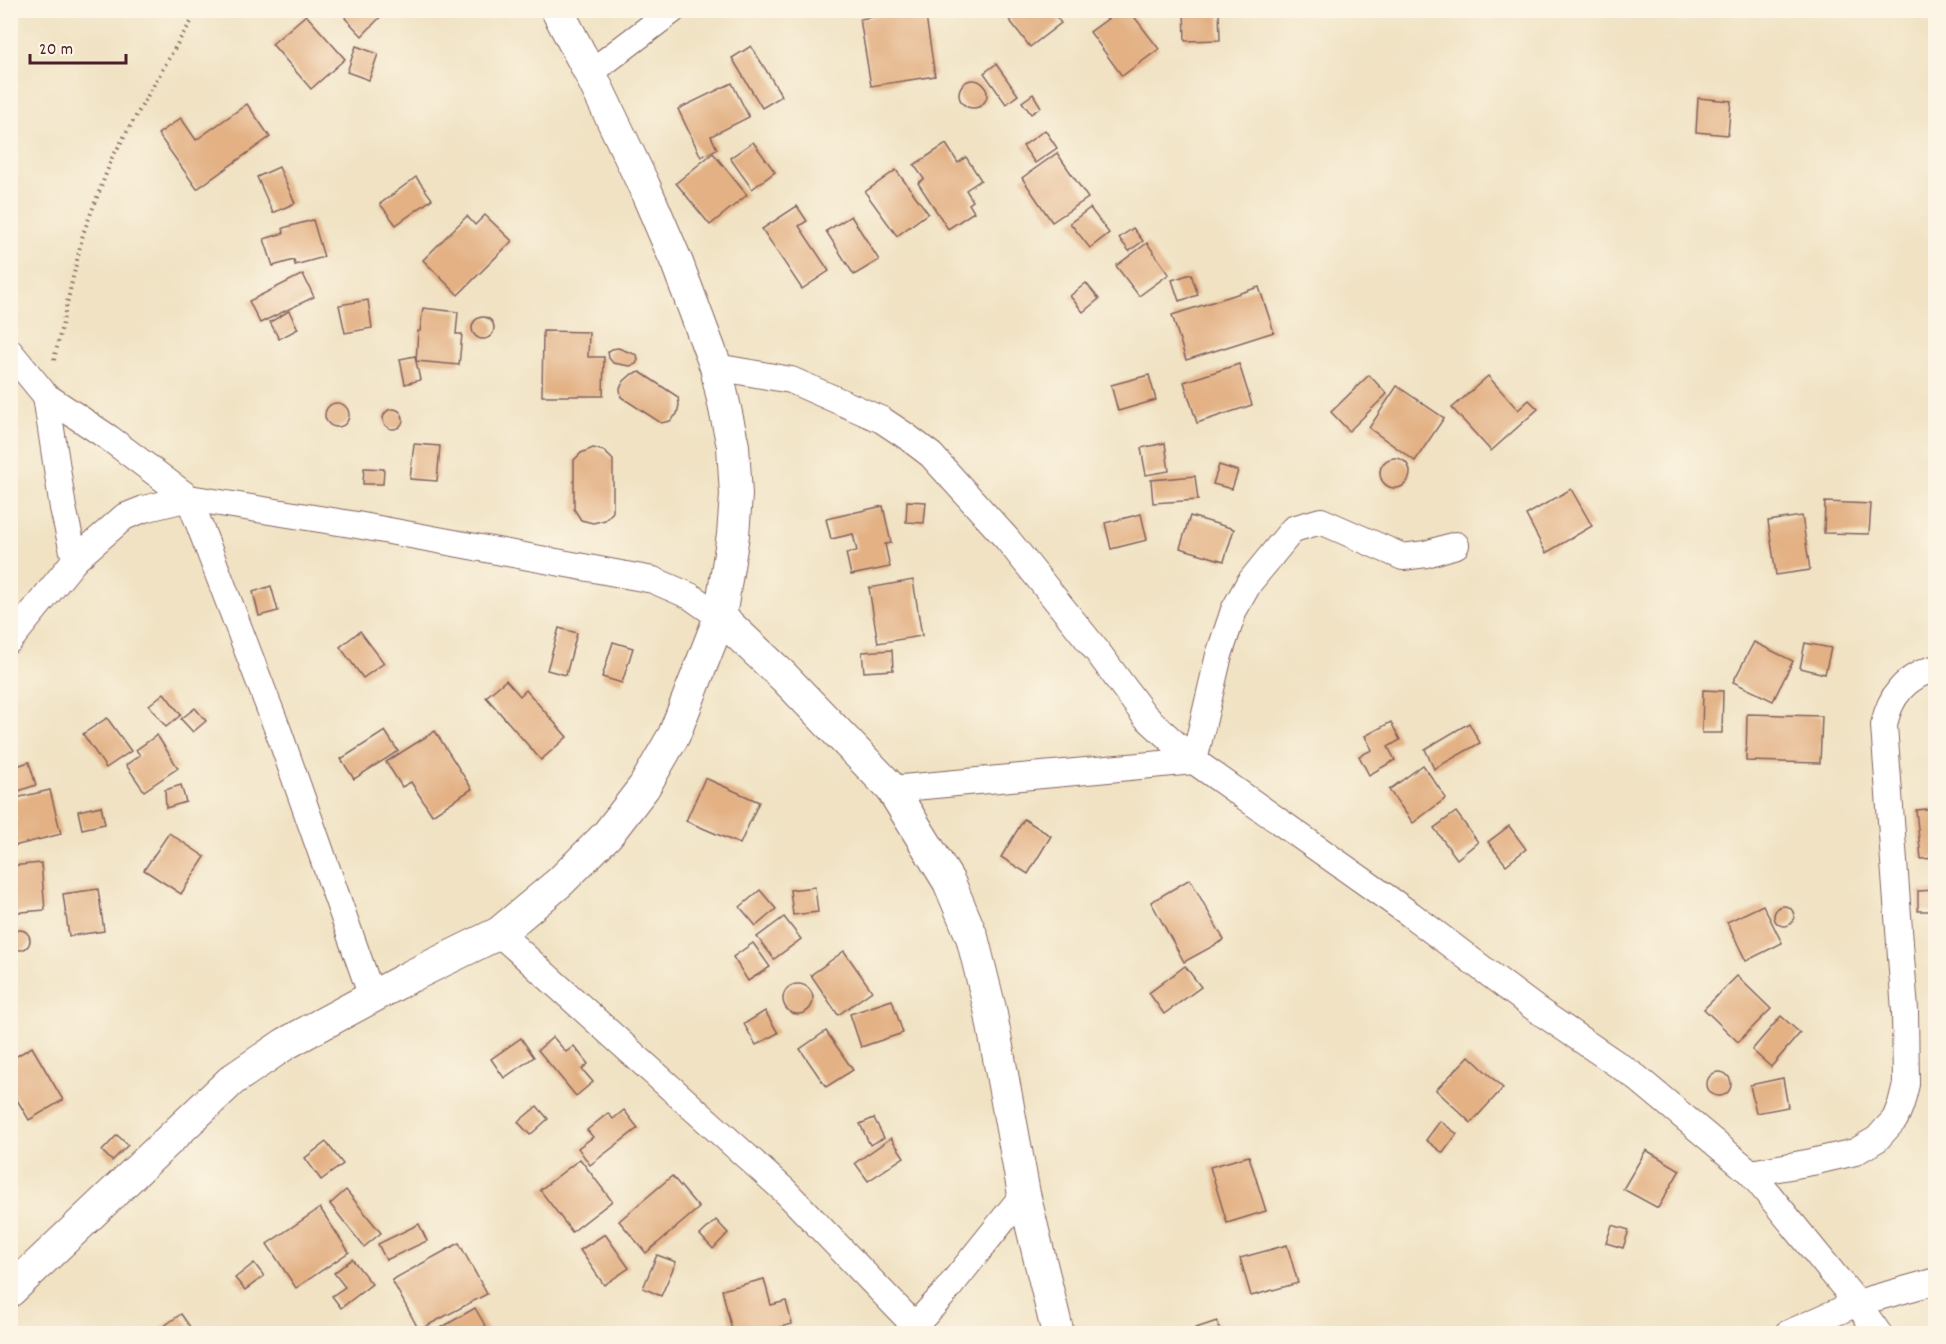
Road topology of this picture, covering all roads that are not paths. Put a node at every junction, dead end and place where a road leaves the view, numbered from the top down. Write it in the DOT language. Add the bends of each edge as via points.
graph roads {
  1 [pos="557,10"];
  2 [pos="673,10"];
  3 [pos="590,73"];
  4 [pos="10,352"];
  5 [pos="716,367"];
  6 [pos="46,396"];
  7 [pos="189,498"];
  8 [pos="1456,545"];
  9 [pos="75,560"];
  10 [pos="720,617"];
  11 [pos="10,640"];
  12 [pos="1935,668"];
  13 [pos="1194,761"];
  14 [pos="892,789"];
  15 [pos="499,933"];
  16 [pos="372,997"];
  17 [pos="1751,1173"];
  18 [pos="1024,1194"];
  19 [pos="1935,1281"];
  20 [pos="10,1292"];
  21 [pos="1857,1303"];
  22 [pos="911,1330"];
  23 [pos="1058,1334"];
  24 [pos="1787,1334"];
  25 [pos="1880,1334"];
  1 -- 3 [label="street"];
  2 -- 3 [label="street"];
  3 -- 5 [label="street" via="644,186"];
  4 -- 6 [label="street"];
  5 -- 10 [label="street" via="733,446 736,495"];
  5 -- 13 [label="street" via="791,380 882,420 931,455 1007,539 1145,716"];
  6 -- 7 [label="street"];
  6 -- 9 [label="street"];
  7 -- 9 [label="street" via="124,517"];
  7 -- 10 [label="street" via="653,580 690,596"];
  7 -- 16 [label="street" via="275,722"];
  8 -- 13 [label="street" via="1403,557 1321,521 1293,529 1250,582 1234,610"];
  9 -- 11 [label="street"];
  10 -- 14 [label="street"];
  10 -- 15 [label="street" via="674,735 644,788 607,835 560,882"];
  12 -- 17 [label="street" via="1902,685 1887,710 1884,726 1905,1011 1906,1084 1901,1104 1895,1119 1877,1139 1855,1152"];
  13 -- 14 [label="street"];
  13 -- 17 [label="street" via="1636,1077"];
  14 -- 18 [label="street" via="949,882 972,937 990,1010"];
  15 -- 16 [label="street"];
  15 -- 22 [label="street" via="785,1191"];
  16 -- 20 [label="street" via="285,1044 232,1080"];
  17 -- 21 [label="street"];
  18 -- 22 [label="street"];
  18 -- 23 [label="street"];
  19 -- 21 [label="street"];
  21 -- 24 [label="street"];
  21 -- 25 [label="street"];
}
